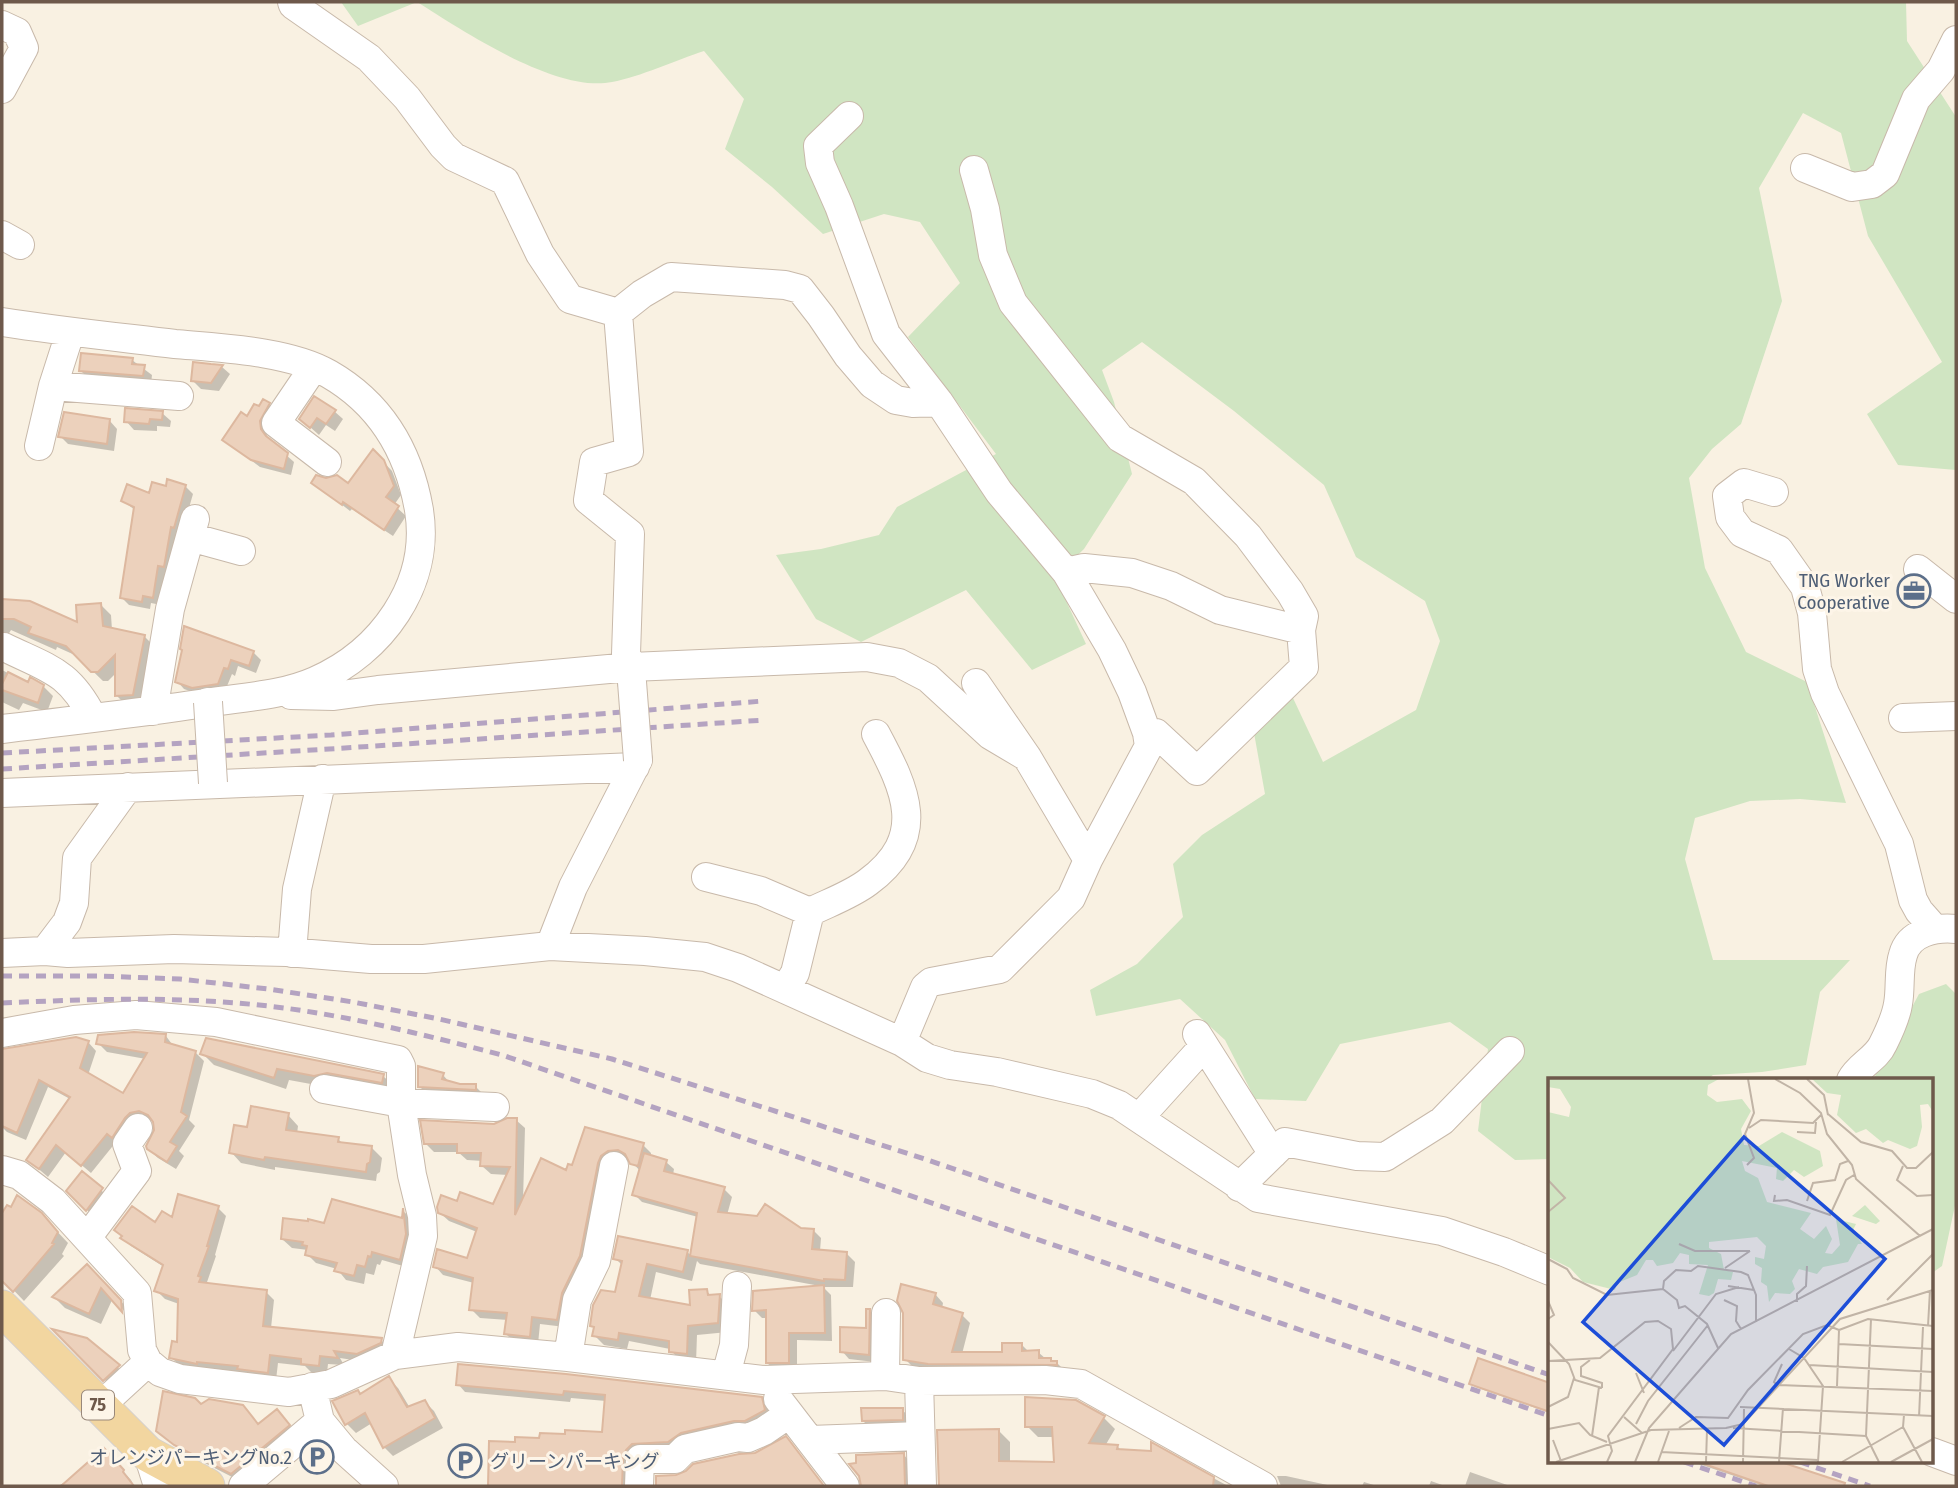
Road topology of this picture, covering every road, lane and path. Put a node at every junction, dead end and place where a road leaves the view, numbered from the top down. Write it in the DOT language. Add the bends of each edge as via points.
graph roads {
  1 [pos="292,2"];
  2 [pos="2,25"];
  3 [pos="1956,40"];
  4 [pos="2,89"];
  5 [pos="849,116"];
  6 [pos="1805,168"];
  7 [pos="974,170"];
  8 [pos="618,313"];
  9 [pos="2,322"];
  10 [pos="70,332"];
  11 [pos="314,367"];
  12 [pos="53,386"];
  13 [pos="179,397"];
  14 [pos="939,402"];
  15 [pos="39,446"];
  16 [pos="327,462"];
  17 [pos="1774,492"];
  18 [pos="241,551"];
  19 [pos="1918,569"];
  20 [pos="1066,572"];
  21 [pos="1956,599"];
  22 [pos="1301,630"];
  23 [pos="6,642"];
  24 [pos="365,648"];
  25 [pos="631,674"];
  26 [pos="976,683"];
  27 [pos="378,690"];
  28 [pos="264,695"];
  29 [pos="208,702"];
  30 [pos="153,711"];
  31 [pos="1956,716"];
  32 [pos="93,718"];
  33 [pos="1903,718"];
  34 [pos="2,729"];
  35 [pos="1147,733"];
  36 [pos="876,734"];
  37 [pos="1027,757"];
  38 [pos="637,763"];
  39 [pos="323,779"];
  40 [pos="214,783"];
  41 [pos="128,787"];
  42 [pos="2,793"];
  43 [pos="1088,860"];
  44 [pos="706,877"];
  45 [pos="810,912"];
  46 [pos="1945,928"];
  47 [pos="550,946"];
  48 [pos="46,951"];
  49 [pos="2,953"];
  50 [pos="292,953"];
  51 [pos="785,989"];
  52 [pos="2,1033"];
  53 [pos="902,1042"];
  54 [pos="1510,1051"];
  55 [pos="1852,1078"];
  56 [pos="324,1089"];
  57 [pos="401,1103"];
  58 [pos="495,1107"];
  59 [pos="1139,1118"];
  60 [pos="138,1128"];
  61 [pos="1273,1154"];
  62 [pos="614,1166"];
  63 [pos="2,1170"];
  64 [pos="1239,1187"];
  65 [pos="87,1238"];
  66 [pos="1548,1270"];
  67 [pos="737,1286"];
  68 [pos="2,1308"];
  69 [pos="886,1313"];
  70 [pos="395,1356"];
  71 [pos="568,1357"];
  72 [pos="148,1362"];
  73 [pos="726,1375"];
  74 [pos="885,1376"];
  75 [pos="764,1380"];
  76 [pos="919,1381"];
  77 [pos="312,1387"];
  78 [pos="99,1407"];
  79 [pos="789,1414"];
  80 [pos="320,1421"];
  81 [pos="920,1436"];
  82 [pos="810,1440"];
  83 [pos="1934,1453"];
  84 [pos="1956,1461"];
  85 [pos="153,1470"];
  86 [pos="207,1486"];
  87 [pos="243,1486"];
  88 [pos="384,1486"];
  89 [pos="639,1486"];
  90 [pos="845,1486"];
  91 [pos="922,1486"];
  92 [pos="1263,1486"];
  1 -- 8 [label="street" via="369,58 454,157 505,181 540,254 570,299"];
  2 -- 4 [label="street" via="17,32 24,48"];
  3 -- 6 [label="street" via="1941,70 1916,99 1885,174 1872,184 1852,187"];
  5 -- 14 [label="street" via="818,146 820,163 886,334"];
  7 -- 22 [label="street" via="993,255 1013,303 1120,438 1194,481 1248,536 1304,616"];
  8 -- 14 [label="street" via="671,277 800,289 872,384 896,400"];
  8 -- 25 [label="street" via="629,452 594,462 588,500 630,534 626,654"];
  9 -- 10 [label="street"];
  10 -- 11 [label="street" via="263,353"];
  10 -- 12 [label="street"];
  11 -- 16 [label="street" via="276,423"];
  11 -- 24 [label="street" via="364,400 400,446 413,476 420,541 416,568 403,603 385,632"];
  12 -- 13 [label="street"];
  12 -- 15 [label="street"];
  14 -- 20 [label="street" via="999,492"];
  17 -- 46 [label="street" via="1744,483 1727,496 1730,517 1742,533 1779,551 1805,587 1825,693 1899,844 1913,900 1919,911"];
  18 -- 30 [label="street" via="192,528 170,609"];
  19 -- 21 [label="street"];
  20 -- 22 [label="street" via="1084,568 1132,573 1220,610"];
  20 -- 35 [label="street" via="1112,650"];
  22 -- 35 [label="street" via="1304,667 1197,771 1156,733"];
  23 -- 32 [label="street" via="62,675 81,695"];
  24 -- 27 [label="street"];
  24 -- 28 [label="street" via="345,666 313,682"];
  25 -- 27 [label="street"];
  25 -- 37 [label="street" via="867,657 899,663 928,678 990,735"];
  25 -- 38 [label="street, bridge"];
  26 -- 37 [label="street"];
  27 -- 28 [label="street" via="334,696"];
  28 -- 29 [label="street"];
  29 -- 30 [label="street"];
  29 -- 40 [label="street, bridge"];
  30 -- 32 [label="street"];
  31 -- 33 [label="street"];
  32 -- 34 [label="street"];
  35 -- 43 [label="street" via="1149,746"];
  36 -- 45 [label="street" via="898,774 908,820 901,845 890,863 866,883"];
  37 -- 43 [label="street"];
  38 -- 39 [label="street"];
  38 -- 47 [label="street" via="573,887"];
  39 -- 40 [label="street"];
  39 -- 50 [label="street" via="297,889"];
  40 -- 41 [label="street"];
  41 -- 42 [label="street"];
  41 -- 48 [label="street" via="77,858 74,903 67,922"];
  43 -- 53 [label="street" via="1071,898 1000,969 930,982"];
  44 -- 45 [label="street" via="761,891"];
  45 -- 51 [label="street" via="795,973"];
  46 -- 55 [label="street" via="1920,934 1908,944 1898,1006 1881,1048"];
  47 -- 50 [label="street" via="424,959"];
  47 -- 51 [label="street" via="705,957"];
  48 -- 49 [label="street"];
  48 -- 50 [label="street"];
  51 -- 53 [label="street"];
  52 -- 57 [label="street" via="136,1015 216,1022 398,1060"];
  53 -- 59 [label="street" via="950,1065 1092,1094"];
  54 -- 61 [label="street" via="1442,1121 1385,1157 1284,1142"];
  56 -- 57 [label="street"];
  57 -- 58 [label="street"];
  57 -- 70 [label="street" via="423,1236"];
  59 -- 61 [label="street" via="1201,1040"];
  59 -- 64 [label="street"];
  60 -- 65 [label="street" via="127,1144 137,1171"];
  61 -- 64 [label="street"];
  62 -- 71 [label="street" via="596,1261 577,1300"];
  63 -- 65 [label="street" via="19,1175 53,1201"];
  64 -- 66 [label="street" via="1258,1198 1442,1231"];
  65 -- 72 [label="street" via="137,1293 142,1350"];
  67 -- 73 [label="street" via="734,1345"];
  68 -- 78 [label="main road, 75"];
  69 -- 74 [label="street"];
  70 -- 71 [label="street" via="458,1347"];
  70 -- 77 [label="street" via="331,1384"];
  71 -- 73 [label="street"];
  72 -- 77 [label="street" via="180,1379 289,1392"];
  72 -- 78 [label="street"];
  73 -- 75 [label="street"];
  74 -- 75 [label="street"];
  74 -- 76 [label="street"];
  75 -- 79 [label="street"];
  76 -- 81 [label="street"];
  76 -- 92 [label="street" via="1081,1384"];
  77 -- 80 [label="street"];
  78 -- 85 [label="main road, 75"];
  79 -- 82 [label="street"];
  79 -- 89 [label="street" via="748,1438 685,1449 675,1459 640,1459"];
  80 -- 87 [label="street"];
  80 -- 88 [label="street"];
  81 -- 82 [label="street"];
  81 -- 91 [label="street"];
  82 -- 90 [label="street"];
  83 -- 84 [label="street"];
  85 -- 86 [label="main road, 75"];
}
